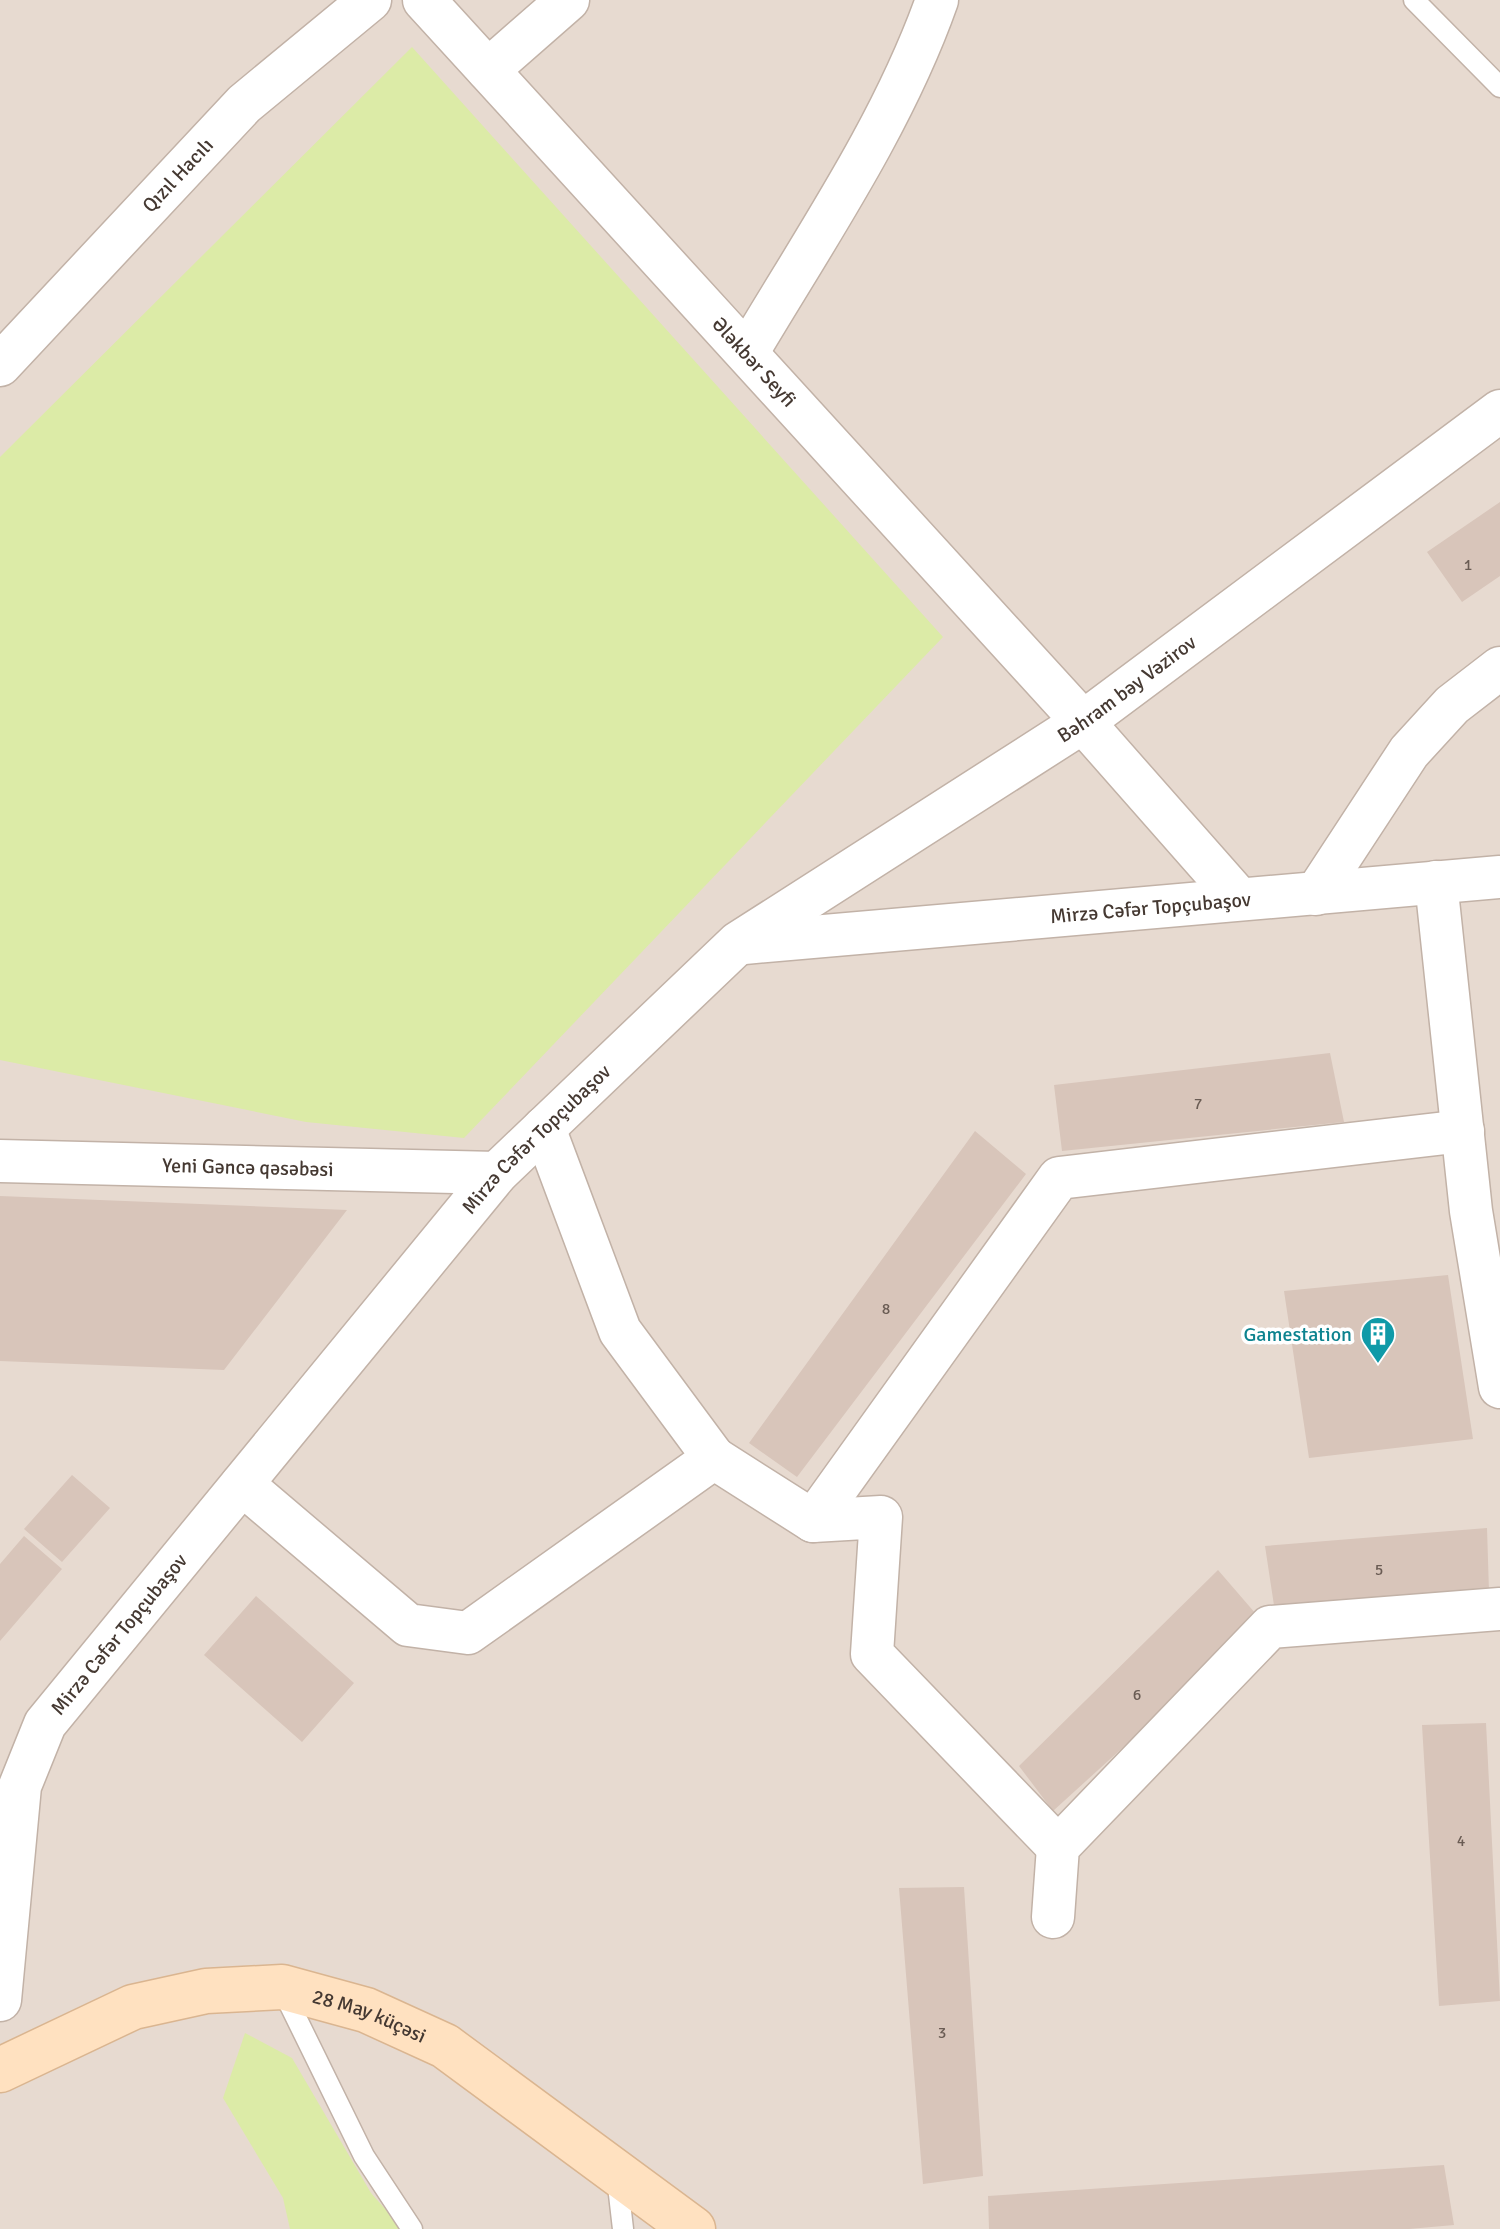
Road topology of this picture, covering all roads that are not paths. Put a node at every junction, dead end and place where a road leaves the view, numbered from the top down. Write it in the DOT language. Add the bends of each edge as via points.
graph roads {
  1 [pos="370,0"];
  2 [pos="424,0"];
  3 [pos="568,0"];
  4 [pos="937,0"];
  5 [pos="1414,0"];
  6 [pos="488,70"];
  7 [pos="1500,87"];
  8 [pos="747,353"];
  9 [pos="0,365"];
  10 [pos="1500,411"];
  11 [pos="1500,668"];
  12 [pos="1083,722"];
  13 [pos="1500,877"];
  14 [pos="1436,882"];
  15 [pos="1316,894"];
  16 [pos="1239,899"];
  17 [pos="738,943"];
  18 [pos="544,1128"];
  19 [pos="1463,1131"];
  20 [pos="0,1161"];
  21 [pos="497,1173"];
  22 [pos="1486,1210"];
  23 [pos="1500,1387"];
  24 [pos="714,1458"];
  25 [pos="242,1484"];
  26 [pos="813,1521"];
  27 [pos="1500,1609"];
  28 [pos="1058,1847"];
  29 [pos="1053,1917"];
  30 [pos="282,1987"];
  31 [pos="0,2000"];
  32 [pos="0,2070"];
  33 [pos="617,2173"];
  34 [pos="412,2229"];
  35 [pos="623,2229"];
  36 [pos="693,2229"];
  1 -- 9 [label="street, Qızıl Hacılı" via="244,104"];
  2 -- 6 [label="street, Ələkbər Seyfi"];
  3 -- 6 [label="street"];
  4 -- 8 [label="street" via="858,166"];
  5 -- 7 [label="lane"];
  6 -- 8 [label="street, Ələkbər Seyfi"];
  8 -- 12 [label="street, Ələkbər Seyfi"];
  10 -- 12 [label="street, Bəhram bəy Vəzirov"];
  11 -- 15 [label="street" via="1452,705 1409,752"];
  12 -- 16 [label="street, Ələkbər Seyfi"];
  12 -- 17 [label="street, Bəhram bəy Vəzirov"];
  13 -- 14 [label="street, Mirzə Cəfər Topçubaşov"];
  14 -- 15 [label="street, Mirzə Cəfər Topçubaşov"];
  14 -- 19 [label="street"];
  15 -- 16 [label="street, Mirzə Cəfər Topçubaşov"];
  16 -- 17 [label="street, Mirzə Cəfər Topçubaşov"];
  17 -- 18 [label="street, Mirzə Cəfər Topçubaşov"];
  18 -- 21 [label="street, Mirzə Cəfər Topçubaşov"];
  18 -- 24 [label="street" via="620,1331"];
  19 -- 22 [label="street"];
  19 -- 26 [label="street" via="1059,1178"];
  20 -- 21 [label="street, Yeni Gəncə qəsəbəsi"];
  21 -- 25 [label="street, Mirzə Cəfər Topçubaşov"];
  22 -- 23 [label="street"];
  24 -- 25 [label="street" via="468,1633 408,1625"];
  24 -- 26 [label="street"];
  25 -- 31 [label="street, Mirzə Cəfər Topçubaşov" via="45,1724 20,1786"];
  26 -- 28 [label="street" via="881,1517 872,1654"];
  27 -- 28 [label="street" via="1270,1627"];
  28 -- 29 [label="street"];
  30 -- 32 [label="main road, 28 May küçəsi" via="206,1991 133,2007"];
  30 -- 33 [label="main road, 28 May küçəsi" via="366,2010 445,2046"];
  30 -- 34 [label="lane" via="364,2156"];
  33 -- 35 [label="lane"];
  33 -- 36 [label="main road, 28 May küçəsi"];
}
